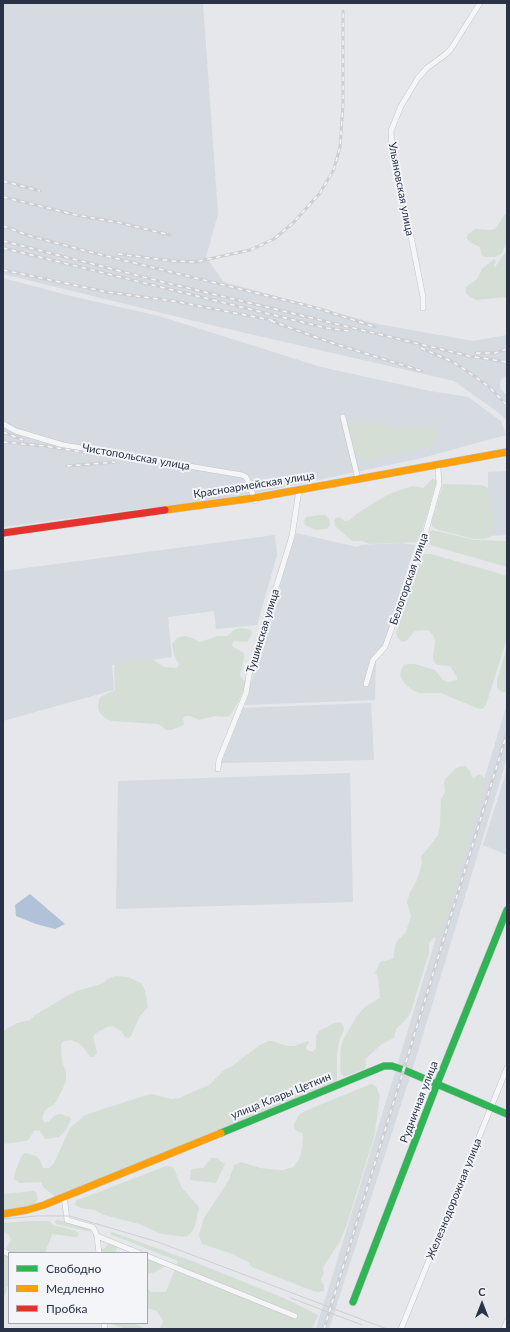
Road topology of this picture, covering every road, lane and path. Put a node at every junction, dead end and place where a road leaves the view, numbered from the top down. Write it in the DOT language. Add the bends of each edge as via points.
graph roads {
  1 [pos="480,3"];
  2 [pos="423,308"];
  3 [pos="343,417"];
  4 [pos="3,424"];
  5 [pos="507,452"];
  6 [pos="507,457"];
  7 [pos="438,469"];
  8 [pos="358,479"];
  9 [pos="299,492"];
  10 [pos="254,500"];
  11 [pos="3,533"];
  12 [pos="3,537"];
  13 [pos="366,684"];
  14 [pos="218,769"];
  15 [pos="507,910"];
  16 [pos="507,1068"];
  17 [pos="437,1084"];
  18 [pos="491,1107"];
  19 [pos="507,1114"];
  20 [pos="63,1197"];
  21 [pos="3,1214"];
  22 [pos="97,1236"];
  23 [pos="99,1252"];
  24 [pos="137,1252"];
  25 [pos="148,1256"];
  26 [pos="353,1302"];
  27 [pos="295,1316"];
  28 [pos="507,1321"];
  29 [pos="402,1329"];
  30 [pos="504,1329"];
  1 -- 2 [label="street, Ульяновская улица" via="451,49 418,78 401,106 392,131 392,148 423,297"];
  3 -- 8 [label="street"];
  4 -- 10 [label="street, Чистопольская улица" via="16,431 63,445 242,475 247,479"];
  5 -- 8 [label="main road, Красноармейская улица"];
  6 -- 7 [label="main road, Красноармейская улица"];
  7 -- 9 [label="main road, Красноармейская улица"];
  7 -- 13 [label="street, Белогорская улица" via="439,484 424,538 385,647 373,660"];
  8 -- 9 [label="main road, Красноармейская улица"];
  9 -- 10 [label="main road, Красноармейская улица"];
  9 -- 14 [label="street, Тушинская улица" via="292,536 249,675 246,693 219,760"];
  10 -- 11 [label="main road, Красноармейская улица"];
  10 -- 12 [label="main road, Красноармейская улица"];
  15 -- 17 [label="main road, Рудничная улица"];
  16 -- 18 [label="street, Железнодорожная улица"];
  17 -- 18 [label="main road, улица Клары Цеткин"];
  17 -- 20 [label="main road, улица Клары Цеткин" via="396,1067 380,1067"];
  17 -- 26 [label="main road, Рудничная улица"];
  18 -- 19 [label="main road, улица Клары Цеткин"];
  18 -- 29 [label="street, Железнодорожная улица"];
  20 -- 21 [label="main road, улица Клары Цеткин" via="34,1209"];
  20 -- 22 [label="street" via="67,1220 92,1228"];
  22 -- 23 [label="street"];
  22 -- 24 [label="street"];
  25 -- 27 [label="street"];
  28 -- 30 [label="street"];
}
